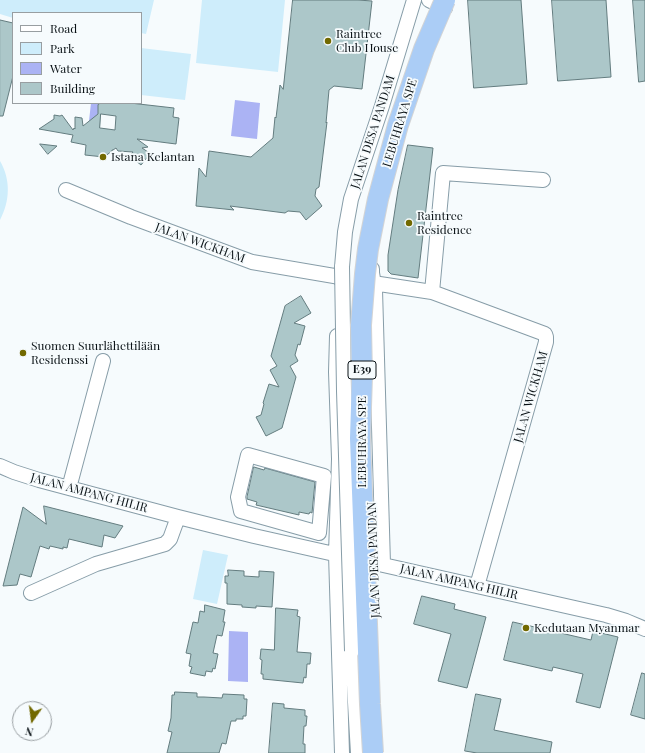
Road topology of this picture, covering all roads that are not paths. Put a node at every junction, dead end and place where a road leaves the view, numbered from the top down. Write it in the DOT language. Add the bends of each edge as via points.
graph roads {
  1 [pos="414,0"];
  2 [pos="440,2"];
  3 [pos="543,180"];
  4 [pos="66,190"];
  5 [pos="341,272"];
  6 [pos="372,278"];
  7 [pos="432,292"];
  8 [pos="103,361"];
  9 [pos="0,466"];
  10 [pos="69,488"];
  11 [pos="245,512"];
  12 [pos="178,517"];
  13 [pos="240,532"];
  14 [pos="336,554"];
  15 [pos="383,564"];
  16 [pos="477,586"];
  17 [pos="31,593"];
  18 [pos="645,629"];
  19 [pos="342,753"];
  20 [pos="358,753"];
  21 [pos="363,753"];
  22 [pos="374,753"];
  23 [pos="382,753"];
  1 -- 5 [label="street, JALAN DESA PANDAM" via="351,199"];
  2 -- 6 [label="street, JALAN DESA PANDAN" via="388,181 377,231"];
  2 -- 21 [label="highway, LEBUHRAYA SPE / E39" via="413,44 387,121 357,248 350,310 351,488"];
  2 -- 22 [label="highway, LEBUHRAYA SPE / E39, bridge" via="398,125 378,199 365,274 361,325 360,438"];
  3 -- 7 [label="street" via="443,173"];
  4 -- 5 [label="street, JALAN WICKHAM" via="252,262"];
  5 -- 14 [label="street" via="336,364 339,459"];
  5 -- 20 [label="street, JALAN DESA PANDAN, bridge" via="352,651"];
  6 -- 7 [label="street, JALAN WICKHAM"];
  6 -- 15 [label="street" via="375,290"];
  6 -- 23 [label="street, JALAN DESA PANDAN" via="368,284 367,414"];
  7 -- 16 [label="street, JALAN WICKHAM" via="544,334 546,337"];
  8 -- 10 [label="street"];
  9 -- 10 [label="street, JALAN AMPANG HILIR"];
  10 -- 12 [label="street, JALAN AMPANG HILIR"];
  11 -- 11 [label="street" via="319,533 324,476 248,455 238,497"];
  11 -- 13 [label="street"];
  12 -- 13 [label="street, JALAN AMPANG HILIR"];
  12 -- 17 [label="street" via="170,539 165,544 96,564"];
  13 -- 14 [label="street, JALAN AMPANG HILIR"];
  14 -- 15 [label="street, JALAN AMPANG HILIR"];
  14 -- 19 [label="street"];
  15 -- 16 [label="street, JALAN AMPANG HILIR"];
  16 -- 18 [label="street, JALAN AMPANG HILIR" via="606,615"];
}
